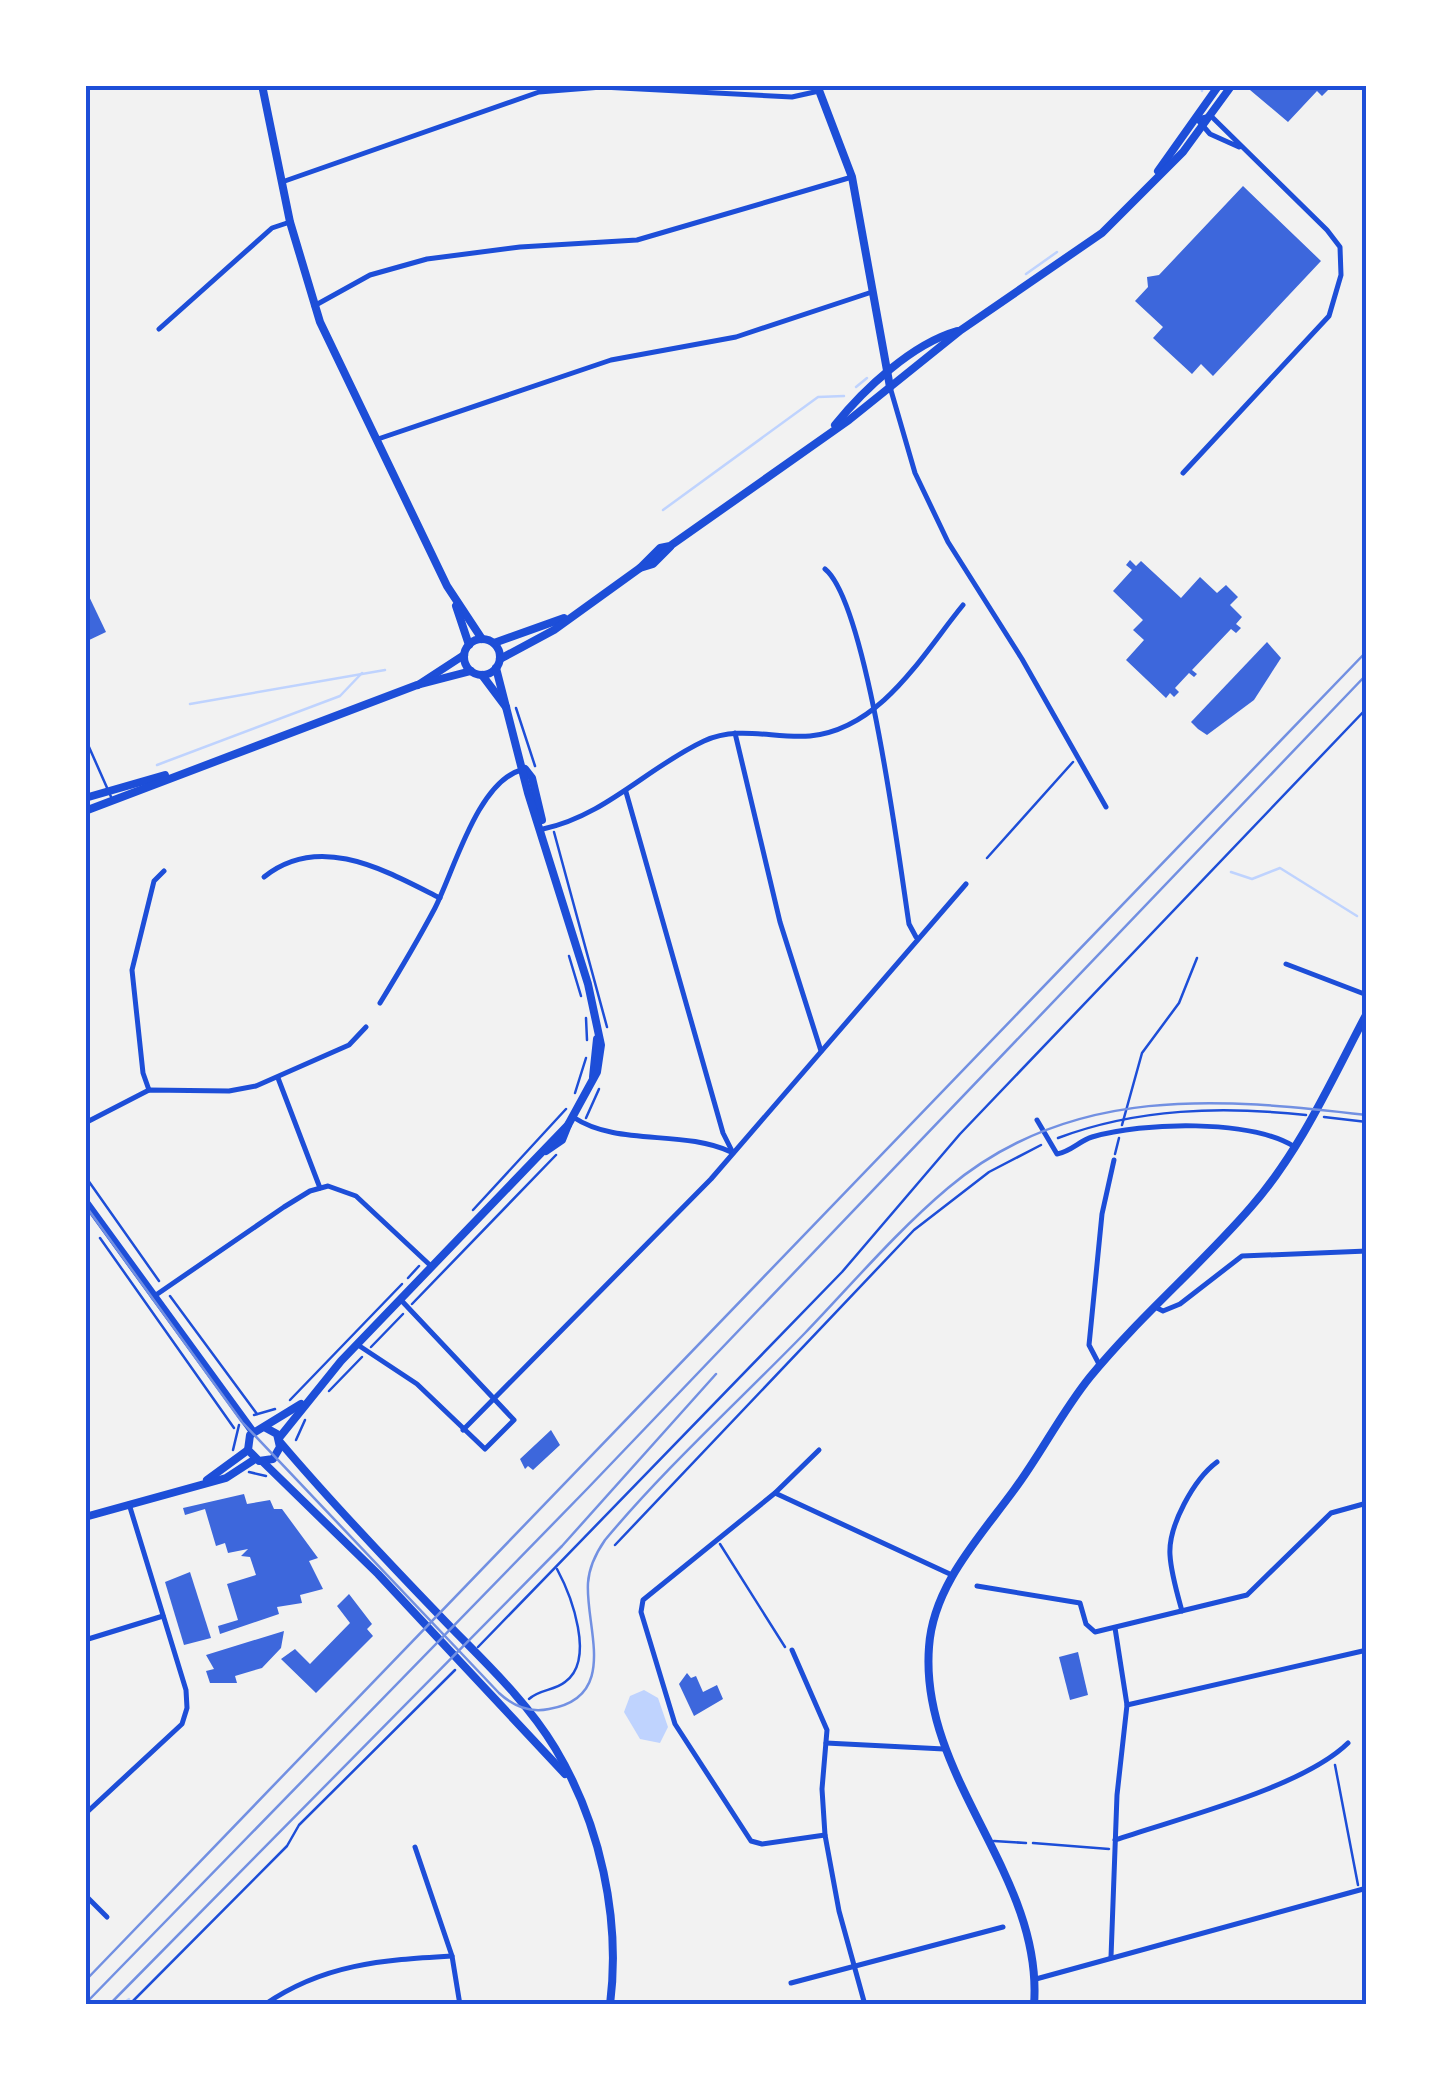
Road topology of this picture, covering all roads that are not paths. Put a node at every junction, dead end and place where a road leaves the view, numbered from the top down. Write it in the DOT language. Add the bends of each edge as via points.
graph roads {
  1 [pos="262,85"];
  2 [pos="1219,85"];
  3 [pos="1232,85"];
  4 [pos="818,88"];
  5 [pos="1212,116"];
  6 [pos="1197,118"];
  7 [pos="1202,128"];
  8 [pos="1240,147"];
  9 [pos="852,178"];
  10 [pos="282,182"];
  11 [pos="1143,191"];
  12 [pos="290,222"];
  13 [pos="872,292"];
  14 [pos="314,306"];
  15 [pos="159,329"];
  16 [pos="961,330"];
  17 [pos="887,375"];
  18 [pos="890,387"];
  19 [pos="832,429"];
  20 [pos="375,440"];
  21 [pos="1184,473"];
  22 [pos="826,569"];
  23 [pos="456,603"];
  24 [pos="963,605"];
  25 [pos="568,616"];
  26 [pos="482,639"];
  27 [pos="494,643"];
  28 [pos="469,644"];
  29 [pos="464,656"];
  30 [pos="498,664"];
  31 [pos="471,671"];
  32 [pos="482,675"];
  33 [pos="417,685"];
  34 [pos="510,704"];
  35 [pos="874,711"];
  36 [pos="735,733"];
  37 [pos="85,738"];
  38 [pos="524,769"];
  39 [pos="174,774"];
  40 [pos="108,788"];
  41 [pos="626,792"];
  42 [pos="85,798"];
  43 [pos="112,800"];
  44 [pos="1106,807"];
  45 [pos="85,811"];
  46 [pos="548,828"];
  47 [pos="164,871"];
  48 [pos="264,877"];
  49 [pos="966,884"];
  50 [pos="440,898"];
  51 [pos="916,937"];
  52 [pos="1286,964"];
  53 [pos="1367,996"];
  54 [pos="380,1004"];
  55 [pos="1367,1013"];
  56 [pos="366,1027"];
  57 [pos="821,1051"];
  58 [pos="278,1078"];
  59 [pos="149,1090"];
  60 [pos="1038,1120"];
  61 [pos="570,1121"];
  62 [pos="85,1124"];
  63 [pos="1294,1147"];
  64 [pos="733,1153"];
  65 [pos="1114,1160"];
  66 [pos="320,1188"];
  67 [pos="85,1202"];
  68 [pos="1367,1251"];
  69 [pos="428,1263"];
  70 [pos="154,1297"];
  71 [pos="400,1300"];
  72 [pos="1157,1308"];
  73 [pos="357,1344"];
  74 [pos="1100,1366"];
  75 [pos="495,1400"];
  76 [pos="304,1402"];
  77 [pos="266,1428"];
  78 [pos="464,1430"];
  79 [pos="253,1432"];
  80 [pos="280,1440"];
  81 [pos="248,1450"];
  82 [pos="819,1450"];
  83 [pos="259,1460"];
  84 [pos="1216,1462"];
  85 [pos="207,1480"];
  86 [pos="775,1494"];
  87 [pos="1367,1503"];
  88 [pos="128,1504"];
  89 [pos="85,1517"];
  90 [pos="952,1575"];
  91 [pos="976,1586"];
  92 [pos="1182,1611"];
  93 [pos="164,1616"];
  94 [pos="1114,1628"];
  95 [pos="85,1640"];
  96 [pos="792,1650"];
  97 [pos="1367,1650"];
  98 [pos="1128,1704"];
  99 [pos="826,1743"];
  100 [pos="1348,1744"];
  101 [pos="944,1750"];
  102 [pos="566,1775"];
  103 [pos="85,1814"];
  104 [pos="825,1835"];
  105 [pos="1115,1840"];
  106 [pos="988,1842"];
  107 [pos="1026,1843"];
  108 [pos="415,1847"];
  109 [pos="1367,1888"];
  110 [pos="85,1895"];
  111 [pos="106,1918"];
  112 [pos="1003,1927"];
  113 [pos="452,1956"];
  114 [pos="1111,1957"];
  115 [pos="854,1962"];
  116 [pos="1036,1979"];
  117 [pos="791,1983"];
  118 [pos="264,2005"];
  119 [pos="460,2005"];
  120 [pos="610,2005"];
  121 [pos="865,2005"];
  122 [pos="1034,2005"];
  1 -- 10 [label="main road"];
  2 -- 6 [label="main road"];
  3 -- 5 [label="main road"];
  4 -- 9 [label="main road"];
  4 -- 10 [label="street" via="792,97 602,86 539,92"];
  5 -- 6 [label="street"];
  5 -- 7 [label="main road"];
  5 -- 8 [label="street"];
  6 -- 7 [label="street"];
  6 -- 11 [label="main road"];
  7 -- 8 [label="street"];
  7 -- 11 [label="main road"];
  8 -- 21 [label="street" via="1340,247 1340,290 1318,330"];
  9 -- 13 [label="main road"];
  9 -- 14 [label="street" via="637,240 427,259 370,275"];
  10 -- 12 [label="main road"];
  11 -- 16 [label="main road" via="1075,254"];
  12 -- 14 [label="main road"];
  12 -- 15 [label="street" via="272,228"];
  13 -- 17 [label="main road"];
  13 -- 20 [label="street" via="736,337 611,360"];
  14 -- 20 [label="main road"];
  16 -- 17 [label="main road" via="940,336"];
  16 -- 18 [label="main road"];
  17 -- 18 [label="main road"];
  17 -- 19 [label="main road"];
  18 -- 19 [label="main road"];
  18 -- 44 [label="street" via="916,473 948,542"];
  19 -- 25 [label="main road" via="653,564"];
  20 -- 23 [label="main road"];
  22 -- 35 [label="street" via="845,596"];
  23 -- 26 [label="main road"];
  23 -- 28 [label="main road"];
  24 -- 35 [label="street"];
  25 -- 27 [label="main road"];
  25 -- 30 [label="main road"];
  26 -- 27 [label="main road"];
  26 -- 28 [label="main road"];
  27 -- 30 [label="main road"];
  28 -- 29 [label="main road"];
  29 -- 31 [label="main road"];
  29 -- 33 [label="main road"];
  30 -- 32 [label="main road"];
  30 -- 34 [label="main road"];
  31 -- 32 [label="main road"];
  31 -- 33 [label="main road"];
  32 -- 34 [label="main road"];
  33 -- 39 [label="main road"];
  34 -- 38 [label="main road"];
  35 -- 36 [label="street" via="810,736"];
  35 -- 51 [label="street"];
  36 -- 41 [label="street" via="703,742"];
  36 -- 57 [label="street" via="785,940"];
  37 -- 40 [label="lane"];
  38 -- 46 [label="main road" via="528,794"];
  38 -- 50 [label="street" via="490,796"];
  39 -- 40 [label="main road"];
  39 -- 43 [label="main road"];
  40 -- 42 [label="main road"];
  40 -- 43 [label="lane"];
  41 -- 46 [label="street"];
  41 -- 64 [label="street"];
  43 -- 45 [label="main road"];
  46 -- 61 [label="main road" via="588,984 593,1077"];
  47 -- 59 [label="street" via="154,881 132,968"];
  48 -- 50 [label="street" via="300,857 354,860"];
  49 -- 51 [label="street"];
  50 -- 54 [label="street"];
  51 -- 57 [label="street"];
  52 -- 53 [label="street"];
  55 -- 63 [label="main road"];
  56 -- 58 [label="street" via="349,1045"];
  57 -- 64 [label="street"];
  58 -- 59 [label="street" via="244,1090"];
  58 -- 66 [label="street"];
  59 -- 62 [label="street"];
  60 -- 63 [label="street" via="1057,1154 1095,1136 1210,1126 1255,1130"];
  61 -- 64 [label="street" via="711,1143"];
  61 -- 69 [label="main road"];
  63 -- 72 [label="main road" via="1253,1205"];
  64 -- 75 [label="street"];
  65 -- 74 [label="street" via="1089,1345"];
  66 -- 69 [label="street" via="356,1196"];
  66 -- 70 [label="street"];
  67 -- 70 [label="main road"];
  68 -- 72 [label="street" via="1242,1256 1180,1304"];
  69 -- 71 [label="main road"];
  70 -- 79 [label="main road"];
  71 -- 73 [label="main road"];
  71 -- 75 [label="street"];
  72 -- 74 [label="main road"];
  73 -- 76 [label="main road"];
  73 -- 78 [label="street" via="416,1384"];
  74 -- 90 [label="main road"];
  75 -- 78 [label="street"];
  75 -- 78 [label="street" via="514,1420 486,1449"];
  76 -- 77 [label="main road"];
  76 -- 80 [label="main road"];
  77 -- 79 [label="main road"];
  77 -- 80 [label="main road"];
  79 -- 81 [label="main road"];
  80 -- 83 [label="main road" via="276,1456"];
  80 -- 102 [label="main road" via="322,1494 520,1700"];
  81 -- 83 [label="main road"];
  81 -- 85 [label="main road"];
  82 -- 86 [label="street"];
  83 -- 85 [label="main road"];
  83 -- 102 [label="main road" via="378,1574"];
  84 -- 92 [label="street" via="1201,1476 1172,1535"];
  85 -- 88 [label="main road"];
  86 -- 90 [label="street"];
  86 -- 104 [label="street" via="641,1605 674,1724 754,1844"];
  87 -- 92 [label="street" via="1331,1514 1254,1591"];
  88 -- 89 [label="main road"];
  88 -- 93 [label="street"];
  90 -- 101 [label="main road" via="934,1617 928,1656"];
  91 -- 94 [label="street" via="1080,1603 1090,1629"];
  92 -- 94 [label="street"];
  93 -- 95 [label="street"];
  93 -- 103 [label="street" via="187,1694 186,1717"];
  94 -- 98 [label="street"];
  96 -- 99 [label="street" via="828,1730"];
  97 -- 98 [label="street"];
  98 -- 105 [label="street"];
  99 -- 101 [label="street"];
  99 -- 104 [label="street"];
  100 -- 105 [label="street" via="1334,1758 1288,1779"];
  101 -- 106 [label="main road"];
  102 -- 120 [label="main road" via="605,1881 613,1938"];
  104 -- 115 [label="street"];
  105 -- 114 [label="street"];
  106 -- 107 [label="lane"];
  106 -- 116 [label="main road" via="1024,1921"];
  108 -- 113 [label="street"];
  109 -- 114 [label="street"];
  110 -- 111 [label="street"];
  112 -- 115 [label="street"];
  113 -- 118 [label="street" via="345,1965"];
  113 -- 119 [label="street"];
  114 -- 116 [label="street"];
  115 -- 117 [label="street"];
  115 -- 121 [label="street"];
  116 -- 122 [label="main road"];
}
